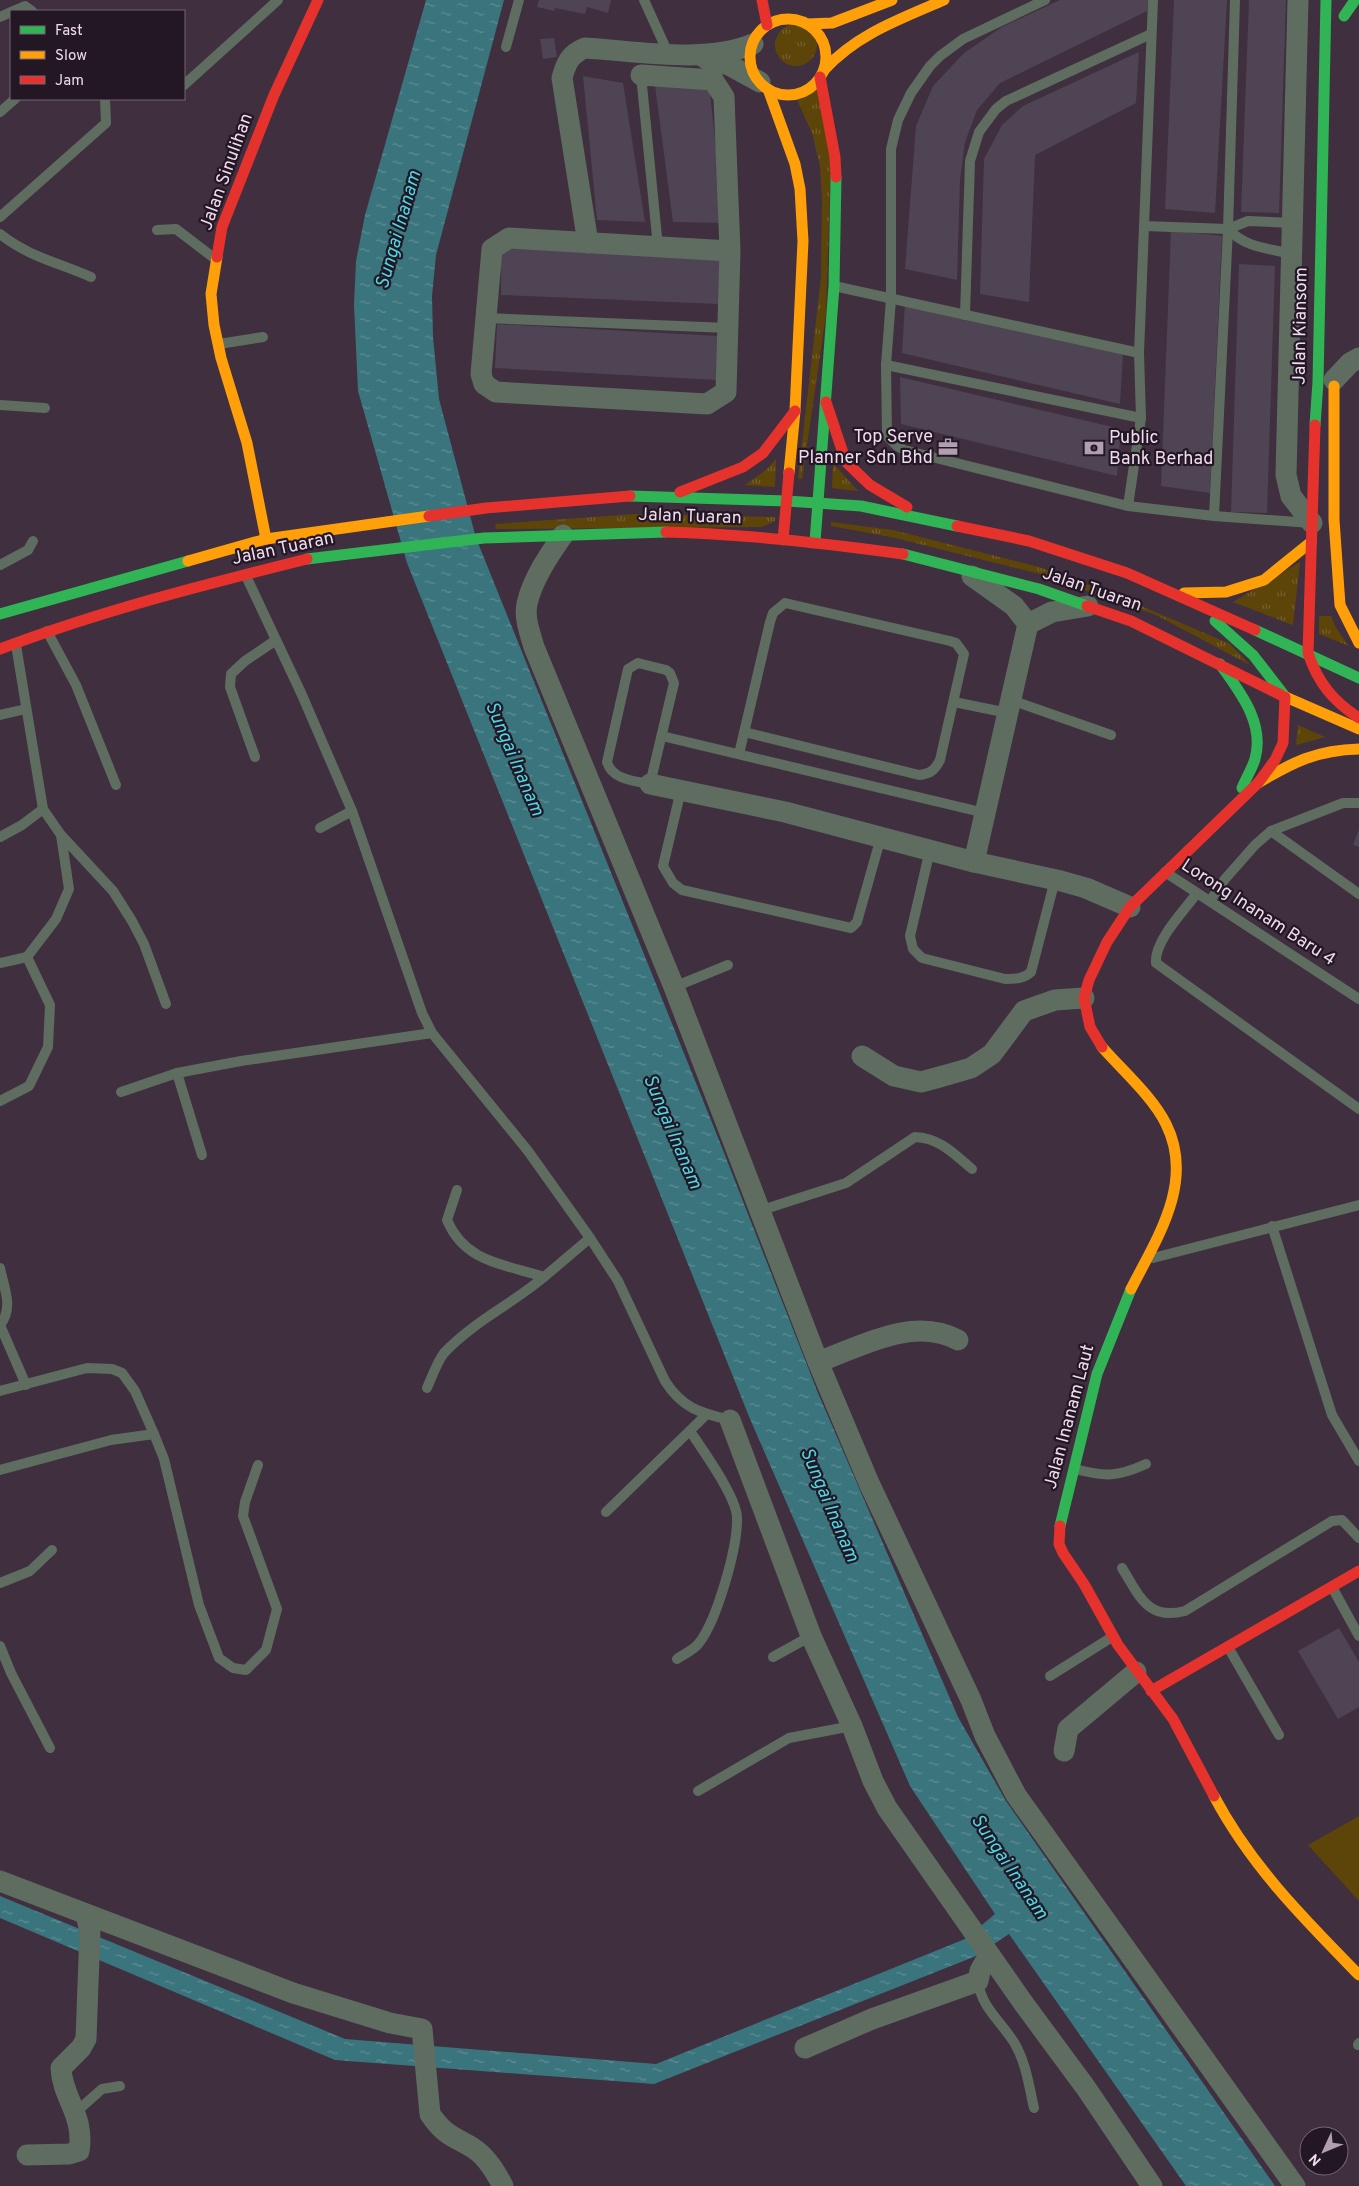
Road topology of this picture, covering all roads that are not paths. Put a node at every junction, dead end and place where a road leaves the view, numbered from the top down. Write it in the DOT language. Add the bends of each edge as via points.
graph roads {
  1 [pos="278,0"];
  2 [pos="318,0"];
  3 [pos="520,0"];
  4 [pos="644,0"];
  5 [pos="762,0"];
  6 [pos="892,0"];
  7 [pos="944,0"];
  8 [pos="1045,0"];
  9 [pos="1153,0"];
  10 [pos="1235,0"];
  11 [pos="1298,0"];
  12 [pos="1326,0"];
  13 [pos="1345,0"];
  14 [pos="1355,0"];
  15 [pos="788,7"];
  16 [pos="1344,16"];
  17 [pos="803,22"];
  18 [pos="767,25"];
  19 [pos="1343,30"];
  20 [pos="1151,34"];
  21 [pos="753,44"];
  22 [pos="506,47"];
  23 [pos="668,53"];
  24 [pos="702,56"];
  25 [pos="822,74"];
  26 [pos="641,75"];
  27 [pos="185,84"];
  28 [pos="764,85"];
  29 [pos="14,100"];
  30 [pos="104,100"];
  31 [pos="0,112"];
  32 [pos="0,217"];
  33 [pos="1293,223"];
  34 [pos="1144,226"];
  35 [pos="1228,229"];
  36 [pos="157,230"];
  37 [pos="0,234"];
  38 [pos="588,243"];
  39 [pos="658,247"];
  40 [pos="730,251"];
  41 [pos="1292,254"];
  42 [pos="216,260"];
  43 [pos="91,277"];
  44 [pos="834,286"];
  45 [pos="891,299"];
  46 [pos="966,315"];
  47 [pos="486,318"];
  48 [pos="728,328"];
  49 [pos="263,337"];
  50 [pos="218,344"];
  51 [pos="1139,353"];
  52 [pos="1359,358"];
  53 [pos="886,365"];
  54 [pos="1335,370"];
  55 [pos="826,402"];
  56 [pos="0,405"];
  57 [pos="45,408"];
  58 [pos="795,411"];
  59 [pos="1141,418"];
  60 [pos="671,496"];
  61 [pos="787,501"];
  62 [pos="818,503"];
  63 [pos="1128,506"];
  64 [pos="1214,516"];
  65 [pos="933,519"];
  66 [pos="1312,533"];
  67 [pos="563,534"];
  68 [pos="266,539"];
  69 [pos="783,540"];
  70 [pos="33,542"];
  71 [pos="815,542"];
  72 [pos="0,565"];
  73 [pos="960,568"];
  74 [pos="245,574"];
  75 [pos="1178,594"];
  76 [pos="1088,606"];
  77 [pos="0,614"];
  78 [pos="1028,624"];
  79 [pos="47,631"];
  80 [pos="276,640"];
  81 [pos="1359,643"];
  82 [pos="16,644"];
  83 [pos="0,649"];
  84 [pos="1308,653"];
  85 [pos="1220,664"];
  86 [pos="1359,678"];
  87 [pos="1285,697"];
  88 [pos="954,702"];
  89 [pos="1009,707"];
  90 [pos="26,709"];
  91 [pos="0,715"];
  92 [pos="1359,718"];
  93 [pos="1359,729"];
  94 [pos="744,732"];
  95 [pos="1112,735"];
  96 [pos="662,736"];
  97 [pos="1359,749"];
  98 [pos="739,754"];
  99 [pos="255,757"];
  100 [pos="1258,783"];
  101 [pos="650,784"];
  102 [pos="116,785"];
  103 [pos="681,790"];
  104 [pos="1359,803"];
  105 [pos="43,809"];
  106 [pos="1231,809"];
  107 [pos="352,811"];
  108 [pos="985,814"];
  109 [pos="320,828"];
  110 [pos="1271,831"];
  111 [pos="61,835"];
  112 [pos="0,837"];
  113 [pos="881,837"];
  114 [pos="930,850"];
  115 [pos="974,862"];
  116 [pos="1164,872"];
  117 [pos="1055,880"];
  118 [pos="1197,894"];
  119 [pos="1359,894"];
  120 [pos="1210,901"];
  121 [pos="1130,907"];
  122 [pos="27,958"];
  123 [pos="0,963"];
  124 [pos="728,965"];
  125 [pos="674,987"];
  126 [pos="1084,998"];
  127 [pos="1359,999"];
  128 [pos="166,1004"];
  129 [pos="432,1033"];
  130 [pos="862,1056"];
  131 [pos="177,1073"];
  132 [pos="121,1092"];
  133 [pos="0,1101"];
  134 [pos="1359,1109"];
  135 [pos="202,1155"];
  136 [pos="972,1169"];
  137 [pos="457,1190"];
  138 [pos="1359,1205"];
  139 [pos="759,1211"];
  140 [pos="1272,1226"];
  141 [pos="590,1238"];
  142 [pos="1147,1260"];
  143 [pos="0,1268"];
  144 [pos="544,1277"];
  145 [pos="0,1325"];
  146 [pos="958,1340"];
  147 [pos="818,1362"];
  148 [pos="26,1385"];
  149 [pos="426,1388"];
  150 [pos="0,1391"];
  151 [pos="707,1414"];
  152 [pos="730,1420"];
  153 [pos="690,1430"];
  154 [pos="154,1434"];
  155 [pos="1358,1457"];
  156 [pos="1146,1464"];
  157 [pos="258,1465"];
  158 [pos="1075,1469"];
  159 [pos="0,1470"];
  160 [pos="606,1512"];
  161 [pos="1359,1538"];
  162 [pos="52,1550"];
  163 [pos="1122,1568"];
  164 [pos="1359,1571"];
  165 [pos="0,1583"];
  166 [pos="1331,1586"];
  167 [pos="811,1636"];
  168 [pos="1113,1636"];
  169 [pos="1359,1636"];
  170 [pos="0,1646"];
  171 [pos="1228,1647"];
  172 [pos="774,1657"];
  173 [pos="677,1659"];
  174 [pos="1136,1672"];
  175 [pos="1050,1676"];
  176 [pos="1152,1691"];
  177 [pos="852,1726"];
  178 [pos="1279,1735"];
  179 [pos="50,1748"];
  180 [pos="1064,1751"];
  181 [pos="698,1791"];
  182 [pos="0,1881"];
  183 [pos="88,1923"];
  184 [pos="989,1955"];
  185 [pos="1359,1975"];
  186 [pos="978,1981"];
  187 [pos="805,2048"];
  188 [pos="120,2086"];
  189 [pos="1034,2108"];
  190 [pos="76,2112"];
  191 [pos="27,2154"];
  192 [pos="503,2186"];
  193 [pos="1152,2186"];
  194 [pos="1294,2186"];
  1 -- 27 [label="lane"];
  2 -- 42 [label="main road, Jalan Sinulihan" via="274,95 222,227"];
  3 -- 22 [label="lane"];
  4 -- 23 [label="lane"];
  5 -- 18 [label="main road"];
  6 -- 17 [label="main road" via="832,23"];
  7 -- 25 [label="main road" via="867,34 835,57"];
  8 -- 45 [label="lane" via="953,46 930,66 904,107 891,150"];
  9 -- 20 [label="lane"];
  10 -- 35 [label="lane"];
  11 -- 33 [label="street"];
  12 -- 66 [label="main road, Jalan Kiansom"];
  13 -- 16 [label="main road"];
  14 -- 16 [label="main road"];
  15 -- 17 [label="main road"];
  16 -- 19 [label="main road"];
  17 -- 18 [label="main road" via="788,19"];
  17 -- 25 [label="main road" via="822,39 825,50"];
  18 -- 21 [label="main road"];
  20 -- 34 [label="lane"];
  20 -- 46 [label="lane" via="1006,101 979,132 970,161"];
  21 -- 24 [label="street"];
  21 -- 28 [label="main road" via="751,61"];
  23 -- 24 [label="street"];
  23 -- 38 [label="street" via="585,48 574,53 565,66 562,78"];
  24 -- 28 [label="street"];
  25 -- 28 [label="main road" via="812,86 791,95"];
  25 -- 44 [label="main road" via="835,157"];
  26 -- 39 [label="lane"];
  26 -- 40 [label="street" via="713,80 719,86 724,97"];
  28 -- 58 [label="main road" via="795,164 800,189 803,241"];
  29 -- 31 [label="lane"];
  30 -- 32 [label="lane" via="106,123"];
  33 -- 35 [label="lane" via="1248,221"];
  33 -- 41 [label="street"];
  34 -- 35 [label="lane"];
  34 -- 51 [label="lane"];
  35 -- 41 [label="lane" via="1238,240"];
  35 -- 64 [label="lane"];
  36 -- 42 [label="lane" via="176,229"];
  37 -- 43 [label="lane" via="33,256"];
  38 -- 39 [label="street"];
  38 -- 47 [label="street" via="509,238 492,249"];
  39 -- 40 [label="street"];
  40 -- 48 [label="street"];
  41 -- 66 [label="street" via="1286,475 1291,496"];
  42 -- 50 [label="main road, Jalan Sinulihan" via="211,294"];
  44 -- 45 [label="lane"];
  44 -- 55 [label="main road"];
  45 -- 46 [label="lane"];
  45 -- 53 [label="lane"];
  46 -- 51 [label="lane"];
  47 -- 48 [label="lane"];
  47 -- 48 [label="street" via="481,374 484,384 496,392 708,404 726,392"];
  49 -- 50 [label="lane"];
  50 -- 68 [label="main road, Jalan Sinulihan" via="246,443"];
  51 -- 59 [label="lane"];
  52 -- 54 [label="street"];
  53 -- 59 [label="lane"];
  53 -- 63 [label="lane" via="885,430 896,446"];
  54 -- 81 [label="main road, Jalan Kiansom" via="1334,520 1340,605"];
  55 -- 62 [label="main road"];
  55 -- 65 [label="main road" via="842,456 860,477 882,495"];
  56 -- 57 [label="lane"];
  58 -- 60 [label="main road" via="763,453 743,467"];
  58 -- 61 [label="main road"];
  59 -- 63 [label="lane"];
  60 -- 61 [label="main road, Jalan Tuaran"];
  60 -- 68 [label="main road, Jalan Tuaran" via="613,497 486,508"];
  61 -- 62 [label="main road, Jalan Tuaran"];
  61 -- 69 [label="main road"];
  62 -- 65 [label="main road, Jalan Tuaran" via="861,506"];
  62 -- 71 [label="main road"];
  63 -- 64 [label="lane"];
  64 -- 66 [label="lane"];
  65 -- 75 [label="main road, Jalan Tuaran" via="1029,541 1127,573"];
  66 -- 75 [label="main road" via="1264,580 1226,592"];
  66 -- 84 [label="main road, Jalan Kiansom"];
  67 -- 69 [label="main road, Jalan Tuaran" via="684,533"];
  67 -- 74 [label="main road, Jalan Tuaran" via="484,538 319,556"];
  67 -- 125 [label="street" via="544,564 526,605 527,622 581,763"];
  68 -- 77 [label="main road, Jalan Tuaran"];
  69 -- 71 [label="main road, Jalan Tuaran"];
  70 -- 72 [label="lane" via="28,550"];
  71 -- 73 [label="main road, Jalan Tuaran" via="907,555"];
  73 -- 76 [label="main road, Jalan Tuaran"];
  73 -- 78 [label="street" via="1014,606"];
  74 -- 79 [label="main road, Jalan Tuaran"];
  74 -- 80 [label="lane"];
  75 -- 84 [label="main road, Jalan Tuaran"];
  75 -- 87 [label="main road" via="1236,637 1266,667"];
  76 -- 78 [label="street" via="1052,612"];
  76 -- 85 [label="main road, Jalan Tuaran" via="1131,621"];
  78 -- 89 [label="street"];
  79 -- 82 [label="main road, Jalan Tuaran"];
  79 -- 102 [label="lane" via="76,685"];
  80 -- 99 [label="lane" via="244,660 231,674 230,688"];
  80 -- 107 [label="lane"];
  82 -- 83 [label="main road, Jalan Tuaran"];
  82 -- 90 [label="lane"];
  84 -- 86 [label="main road, Jalan Tuaran"];
  84 -- 92 [label="main road, Jalan Kiansom" via="1314,675 1328,695"];
  85 -- 87 [label="main road, Jalan Tuaran"];
  85 -- 106 [label="main road" via="1249,706 1258,731 1256,758"];
  87 -- 93 [label="main road, Jalan Tuaran"];
  87 -- 100 [label="main road" via="1283,743 1276,760"];
  88 -- 89 [label="lane"];
  88 -- 94 [label="lane" via="940,760 932,771 919,775"];
  88 -- 94 [label="lane" via="964,654 956,643 785,603 773,613 770,622"];
  89 -- 95 [label="lane"];
  89 -- 108 [label="street"];
  90 -- 91 [label="lane"];
  90 -- 105 [label="lane"];
  94 -- 98 [label="lane"];
  96 -- 98 [label="lane"];
  96 -- 101 [label="lane"];
  96 -- 101 [label="lane" via="673,678 666,670 634,664 628,669 607,762 621,778"];
  97 -- 100 [label="main road" via="1329,749 1301,757"];
  98 -- 108 [label="lane"];
  100 -- 106 [label="main road"];
  101 -- 103 [label="street"];
  103 -- 113 [label="street"];
  103 -- 113 [label="lane" via="663,866 673,883 682,890 851,928 858,922"];
  104 -- 110 [label="lane" via="1343,803"];
  105 -- 111 [label="lane"];
  105 -- 112 [label="lane"];
  106 -- 116 [label="main road"];
  107 -- 109 [label="lane"];
  107 -- 129 [label="lane" via="422,1013"];
  108 -- 115 [label="street"];
  110 -- 119 [label="lane"];
  110 -- 120 [label="lane" via="1225,879"];
  111 -- 122 [label="lane" via="69,889 56,919"];
  111 -- 128 [label="lane" via="113,891 127,913 144,944"];
  113 -- 114 [label="street"];
  114 -- 115 [label="street"];
  114 -- 117 [label="lane" via="910,936 913,949 922,958 1005,979 1027,976 1032,972"];
  115 -- 117 [label="street"];
  116 -- 118 [label="lane, Lorong Inanam Baru 4"];
  116 -- 121 [label="main road"];
  117 -- 121 [label="street" via="1086,888"];
  118 -- 120 [label="lane, Lorong Inanam Baru 4"];
  118 -- 134 [label="lane" via="1159,944 1156,963"];
  120 -- 127 [label="lane, Lorong Inanam Baru 4"];
  121 -- 126 [label="main road" via="1098,960"];
  122 -- 123 [label="lane"];
  122 -- 133 [label="lane" via="50,1005 48,1047 29,1086"];
  124 -- 125 [label="lane"];
  125 -- 139 [label="street"];
  126 -- 130 [label="street" via="1055,1000 1024,1011 992,1054 971,1068 921,1082 894,1076"];
  126 -- 142 [label="main road, Jalan Inanam Laut" via="1090,1027 1102,1047 1166,1123 1174,1146 1178,1171 1168,1217"];
  129 -- 131 [label="lane"];
  129 -- 141 [label="lane" via="528,1152"];
  131 -- 132 [label="lane"];
  131 -- 135 [label="lane"];
  136 -- 139 [label="lane" via="940,1142 916,1137 846,1183"];
  137 -- 144 [label="lane" via="448,1220 454,1237 478,1258"];
  138 -- 140 [label="lane"];
  139 -- 147 [label="street"];
  140 -- 142 [label="lane"];
  140 -- 155 [label="lane" via="1332,1415"];
  141 -- 144 [label="lane"];
  141 -- 151 [label="lane" via="618,1282 673,1395 690,1408"];
  142 -- 158 [label="main road, Jalan Inanam Laut" via="1124,1303 1097,1374"];
  143 -- 145 [label="lane" via="8,1306 7,1316"];
  144 -- 149 [label="lane" via="443,1354"];
  145 -- 148 [label="lane"];
  146 -- 147 [label="street" via="943,1332 925,1329 900,1332"];
  147 -- 194 [label="street" via="869,1483 971,1700 984,1736 1016,1795"];
  148 -- 150 [label="lane"];
  148 -- 154 [label="lane" via="86,1368 112,1369 122,1373 135,1391"];
  151 -- 152 [label="lane"];
  151 -- 153 [label="lane"];
  152 -- 167 [label="street"];
  153 -- 160 [label="lane"];
  153 -- 173 [label="lane" via="724,1483 737,1516 733,1547 709,1629 697,1646"];
  154 -- 157 [label="lane" via="164,1459 200,1605 220,1658 233,1668 246,1670 266,1650 277,1609 243,1516"];
  154 -- 159 [label="lane" via="111,1440"];
  156 -- 158 [label="lane" via="1122,1474 1096,1474"];
  158 -- 168 [label="main road, Jalan Inanam Laut" via="1061,1519 1059,1544"];
  161 -- 163 [label="lane" via="1342,1520 1332,1522 1185,1611 1170,1615 1152,1609 1144,1602"];
  162 -- 165 [label="lane" via="30,1571"];
  164 -- 166 [label="main road"];
  166 -- 169 [label="lane"];
  166 -- 171 [label="main road"];
  167 -- 172 [label="lane"];
  167 -- 177 [label="street"];
  168 -- 174 [label="main road, Jalan Inanam Laut"];
  168 -- 175 [label="lane"];
  170 -- 179 [label="lane"];
  171 -- 176 [label="main road"];
  171 -- 178 [label="lane"];
  174 -- 176 [label="main road, Jalan Inanam Laut"];
  174 -- 180 [label="street" via="1068,1729"];
  176 -- 185 [label="main road, Jalan Inanam Laut" via="1172,1718 1232,1830 1252,1858"];
  177 -- 181 [label="lane" via="789,1738"];
  177 -- 184 [label="street" via="887,1808"];
  182 -- 183 [label="street"];
  183 -- 190 [label="street" via="86,2039 61,2068 61,2079"];
  183 -- 192 [label="street" via="293,1993 390,2023 422,2029 430,2114 454,2140 474,2149 487,2160"];
  184 -- 186 [label="street"];
  184 -- 193 [label="street" via="1086,2088"];
  186 -- 187 [label="street"];
  186 -- 189 [label="lane" via="987,2008 1019,2052"];
  188 -- 190 [label="lane" via="102,2089"];
  190 -- 191 [label="street" via="81,2141 79,2151"];
}
